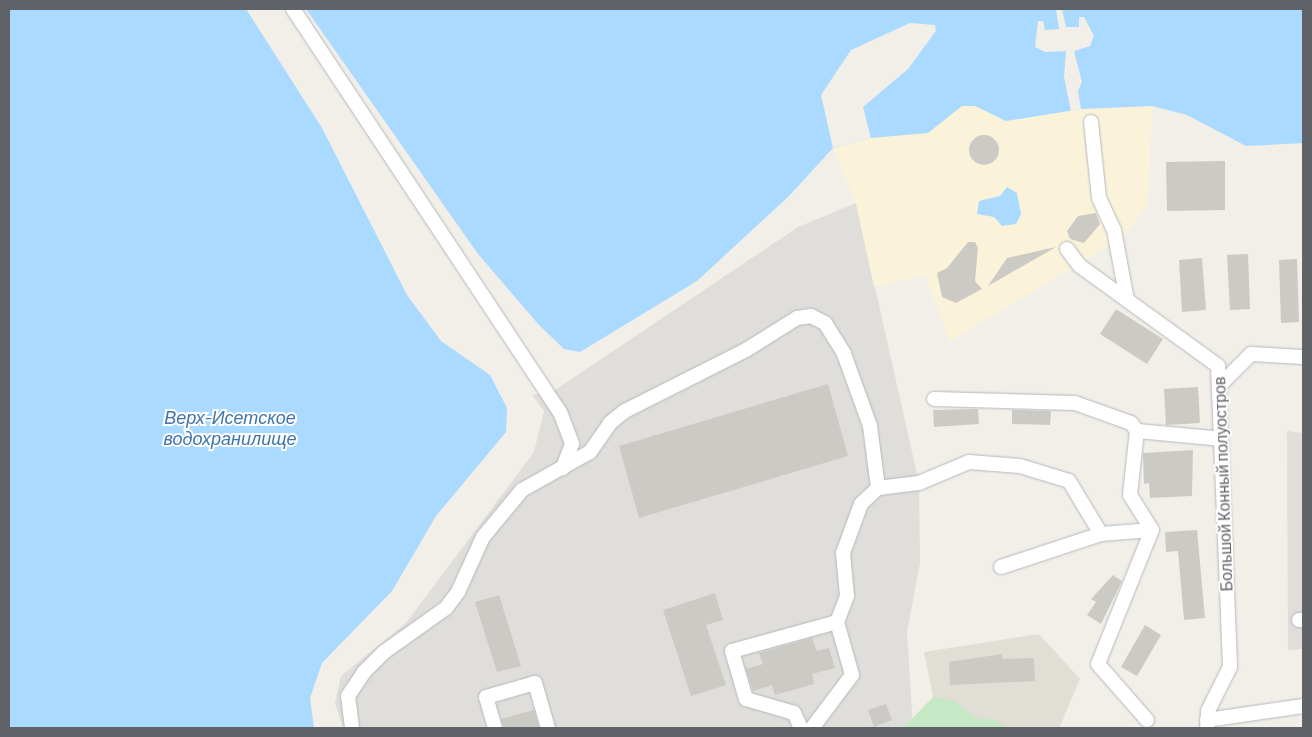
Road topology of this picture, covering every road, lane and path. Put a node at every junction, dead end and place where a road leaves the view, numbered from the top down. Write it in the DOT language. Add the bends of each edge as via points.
graph roads {
  1 [pos="293,9"];
  2 [pos="1090,122"];
  3 [pos="1067,249"];
  4 [pos="1127,300"];
  5 [pos="1303,357"];
  6 [pos="1219,386"];
  7 [pos="934,399"];
  8 [pos="1137,431"];
  9 [pos="1221,439"];
  10 [pos="563,468"];
  11 [pos="878,488"];
  12 [pos="1152,530"];
  13 [pos="1101,534"];
  14 [pos="1001,566"];
  15 [pos="837,622"];
  16 [pos="1303,706"];
  17 [pos="1147,720"];
  18 [pos="1207,724"];
  19 [pos="352,728"];
  20 [pos="495,728"];
  21 [pos="548,728"];
  22 [pos="801,728"];
  23 [pos="812,728"];
  1 -- 10 [label="street" via="560,412 572,444"];
  2 -- 4 [label="street" via="1100,198 1114,230"];
  3 -- 4 [label="street, Большой Конный полуостров" via="1080,266"];
  4 -- 6 [label="street, Большой Конный полуостров" via="1218,366"];
  5 -- 6 [label="street" via="1252,354"];
  6 -- 9 [label="street, Большой Конный полуостров"];
  7 -- 8 [label="street" via="1075,403 1131,423"];
  8 -- 9 [label="street"];
  8 -- 12 [label="street" via="1130,495"];
  9 -- 18 [label="street, Большой Конный полуостров" via="1230,667"];
  10 -- 11 [label="street" via="590,452 610,423 625,411 746,350 797,318 811,316 825,323 844,354 870,426"];
  10 -- 19 [label="street" via="522,490 483,537 446,608 384,652 364,672 348,696"];
  11 -- 13 [label="street" via="919,483 968,462 1020,466 1069,481"];
  11 -- 15 [label="street" via="861,504 843,553 847,596"];
  12 -- 13 [label="street"];
  12 -- 17 [label="street" via="1098,664"];
  13 -- 14 [label="street"];
  15 -- 22 [label="street" via="732,651 746,699 794,713"];
  15 -- 23 [label="street" via="852,675"];
  16 -- 18 [label="street"];
  20 -- 21 [label="street" via="486,697 535,682"];
}
